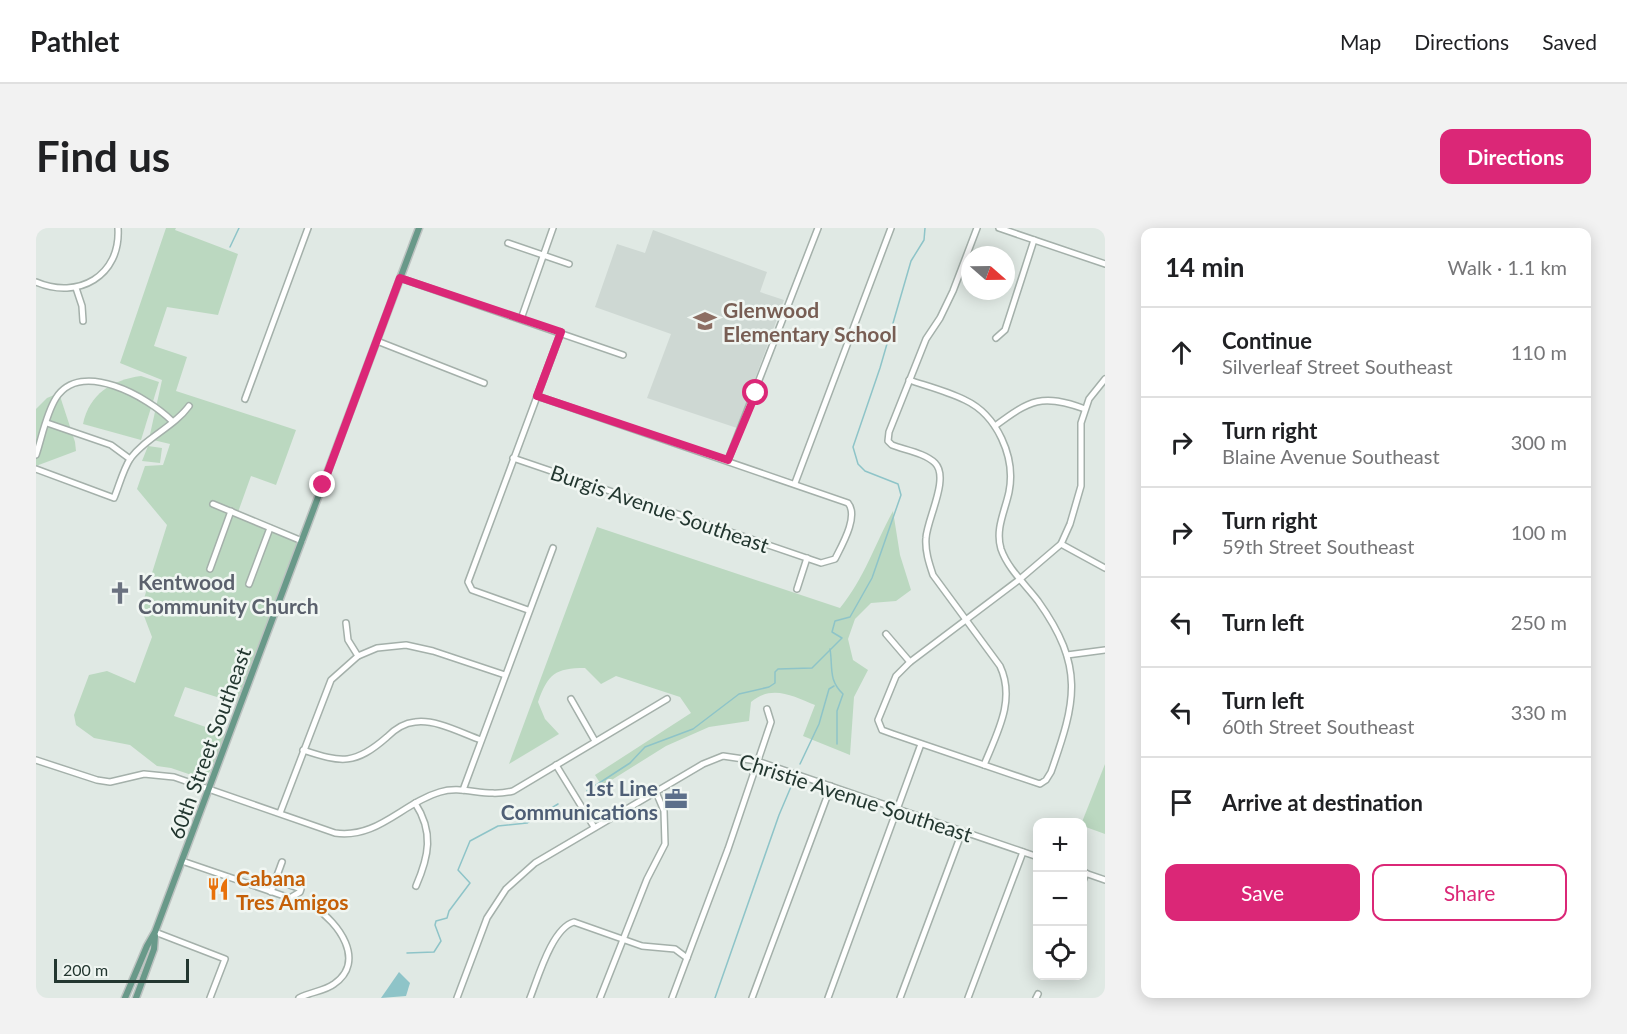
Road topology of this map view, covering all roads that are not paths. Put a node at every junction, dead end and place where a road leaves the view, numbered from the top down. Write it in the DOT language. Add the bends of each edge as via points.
graph roads {
  1 [pos="118,228"];
  2 [pos="308,228"];
  3 [pos="419,228"];
  4 [pos="553,228"];
  5 [pos="818,228"];
  6 [pos="891,228"];
  7 [pos="977,228"];
  8 [pos="1000,228"];
  9 [pos="1034,240"];
  10 [pos="508,243"];
  11 [pos="543,256"];
  12 [pos="569,264"];
  13 [pos="1105,264"];
  14 [pos="400,278"];
  15 [pos="36,282"];
  16 [pos="76,288"];
  17 [pos="521,319"];
  18 [pos="84,321"];
  19 [pos="561,332"];
  20 [pos="996,338"];
  21 [pos="377,341"];
  22 [pos="623,354"];
  23 [pos="1105,379"];
  24 [pos="909,380"];
  25 [pos="484,383"];
  26 [pos="537,396"];
  27 [pos="245,399"];
  28 [pos="189,406"];
  29 [pos="1085,410"];
  30 [pos="172,421"];
  31 [pos="47,423"];
  32 [pos="995,426"];
  33 [pos="36,455"];
  34 [pos="513,458"];
  35 [pos="130,459"];
  36 [pos="728,460"];
  37 [pos="36,469"];
  38 [pos="795,483"];
  39 [pos="213,504"];
  40 [pos="231,511"];
  41 [pos="270,528"];
  42 [pos="302,541"];
  43 [pos="1061,544"];
  44 [pos="553,548"];
  45 [pos="807,558"];
  46 [pos="1105,568"];
  47 [pos="210,569"];
  48 [pos="1020,579"];
  49 [pos="249,584"];
  50 [pos="797,589"];
  51 [pos="528,610"];
  52 [pos="966,621"];
  53 [pos="346,623"];
  54 [pos="886,634"];
  55 [pos="1105,650"];
  56 [pos="1067,655"];
  57 [pos="358,656"];
  58 [pos="910,662"];
  59 [pos="505,675"];
  60 [pos="571,699"];
  61 [pos="667,699"];
  62 [pos="767,709"];
  63 [pos="481,740"];
  64 [pos="596,741"];
  65 [pos="921,744"];
  66 [pos="303,750"];
  67 [pos="36,760"];
  68 [pos="757,761"];
  69 [pos="556,765"];
  70 [pos="984,765"];
  71 [pos="831,786"];
  72 [pos="209,789"];
  73 [pos="463,790"];
  74 [pos="656,792"];
  75 [pos="415,803"];
  76 [pos="898,809"];
  77 [pos="280,813"];
  78 [pos="594,827"];
  79 [pos="962,832"];
  80 [pos="1023,852"];
  81 [pos="1033,855"];
  82 [pos="182,861"];
  83 [pos="282,862"];
  84 [pos="1087,874"];
  85 [pos="275,880"];
  86 [pos="1105,880"];
  87 [pos="416,886"];
  88 [pos="271,892"];
  89 [pos="314,908"];
  90 [pos="155,932"];
  91 [pos="624,939"];
  92 [pos="687,958"];
  93 [pos="126,998"];
  94 [pos="136,998"];
  95 [pos="210,998"];
  96 [pos="299,998"];
  97 [pos="458,998"];
  98 [pos="530,998"];
  99 [pos="600,998"];
  100 [pos="672,998"];
  101 [pos="752,998"];
  102 [pos="828,998"];
  103 [pos="900,998"];
  104 [pos="968,998"];
  1 -- 16 [label="street" via="115,253 108,266 97,279"];
  2 -- 27 [label="street"];
  3 -- 14 [label="main road, 60th Street Southeast"];
  4 -- 11 [label="street"];
  5 -- 36 [label="street"];
  6 -- 38 [label="street"];
  7 -- 24 [label="street" via="953,291"];
  8 -- 9 [label="street"];
  9 -- 13 [label="street"];
  9 -- 20 [label="street" via="1005,330"];
  10 -- 11 [label="street"];
  11 -- 12 [label="street"];
  11 -- 17 [label="street"];
  14 -- 17 [label="street"];
  14 -- 21 [label="main road, 60th Street Southeast"];
  15 -- 16 [label="street"];
  16 -- 18 [label="street"];
  17 -- 19 [label="street"];
  19 -- 22 [label="street"];
  19 -- 26 [label="street"];
  21 -- 25 [label="street"];
  21 -- 42 [label="main road, 60th Street Southeast"];
  23 -- 29 [label="street"];
  24 -- 32 [label="street" via="966,400"];
  24 -- 52 [label="street" via="888,441 934,461 939,468 939,485 925,542 928,560 933,574"];
  26 -- 34 [label="street"];
  26 -- 36 [label="street"];
  28 -- 30 [label="street"];
  29 -- 32 [label="street" via="1054,400 1037,400"];
  29 -- 43 [label="street" via="1081,423 1081,486"];
  30 -- 31 [label="street" via="131,393 80,380 55,400"];
  30 -- 35 [label="street"];
  31 -- 33 [label="street"];
  31 -- 35 [label="street" via="111,445"];
  32 -- 48 [label="street" via="1006,449 1012,481 999,539 1005,557"];
  34 -- 45 [label="street, Burgis Avenue Southeast"];
  34 -- 51 [label="street" via="469,586"];
  35 -- 37 [label="street" via="114,498"];
  36 -- 38 [label="street"];
  38 -- 45 [label="street, Burgis Avenue Southeast" via="852,507 839,551 829,562"];
  39 -- 40 [label="street"];
  40 -- 41 [label="street"];
  40 -- 47 [label="street"];
  41 -- 42 [label="street"];
  41 -- 49 [label="street"];
  42 -- 72 [label="main road, 60th Street Southeast"];
  43 -- 46 [label="street"];
  43 -- 48 [label="street"];
  44 -- 51 [label="street"];
  45 -- 50 [label="street"];
  48 -- 52 [label="street"];
  48 -- 56 [label="street" via="1052,623"];
  51 -- 59 [label="street"];
  52 -- 58 [label="street"];
  52 -- 70 [label="street" via="1000,666 1007,684 1006,704"];
  53 -- 57 [label="street" via="347,636"];
  54 -- 58 [label="street"];
  55 -- 56 [label="street"];
  56 -- 70 [label="street" via="1072,687 1070,714 1046,780 1040,784 1030,782"];
  57 -- 59 [label="street" via="377,648 406,645"];
  57 -- 66 [label="street" via="331,680"];
  58 -- 65 [label="street" via="896,676 878,720 882,730"];
  59 -- 63 [label="street"];
  60 -- 64 [label="street"];
  61 -- 64 [label="street"];
  62 -- 68 [label="street" via="771,722"];
  63 -- 66 [label="street" via="430,722 416,722 393,731 368,753 352,760"];
  63 -- 73 [label="street"];
  64 -- 69 [label="street"];
  65 -- 70 [label="street"];
  65 -- 76 [label="street"];
  66 -- 77 [label="street"];
  67 -- 72 [label="street" via="97,780 110,782 153,774"];
  68 -- 71 [label="street, Christie Avenue Southeast"];
  68 -- 74 [label="street, Christie Avenue Southeast" via="723,756"];
  68 -- 92 [label="street"];
  69 -- 73 [label="street" via="513,791 496,795"];
  69 -- 78 [label="street"];
  71 -- 76 [label="street, Christie Avenue Southeast"];
  71 -- 101 [label="street"];
  72 -- 77 [label="street"];
  72 -- 82 [label="main road, 60th Street Southeast"];
  73 -- 75 [label="street" via="443,791"];
  74 -- 78 [label="street, Christie Avenue Southeast"];
  74 -- 91 [label="street" via="664,811 665,844"];
  75 -- 77 [label="street" via="377,827 350,835"];
  75 -- 87 [label="street" via="428,828 430,845"];
  76 -- 79 [label="street, Christie Avenue Southeast"];
  76 -- 102 [label="street"];
  78 -- 97 [label="street, Christie Avenue Southeast" via="535,863 506,889 487,918"];
  79 -- 80 [label="street, Christie Avenue Southeast"];
  79 -- 103 [label="street"];
  80 -- 81 [label="street, Christie Avenue Southeast"];
  80 -- 104 [label="street"];
  82 -- 88 [label="street"];
  82 -- 90 [label="main road, 60th Street Southeast"];
  83 -- 85 [label="street"];
  84 -- 86 [label="street"];
  85 -- 88 [label="street"];
  85 -- 88 [label="street" via="301,889 290,898"];
  89 -- 96 [label="street" via="335,922 348,945 349,961 340,980 332,986"];
  90 -- 93 [label="main road, 60th Street Southeast"];
  90 -- 94 [label="main road, 60th Street Southeast" via="154,949"];
  90 -- 95 [label="street" via="225,958"];
  91 -- 92 [label="street" via="642,946 675,949"];
  91 -- 98 [label="street" via="574,922 567,924 550,949"];
  91 -- 99 [label="street"];
  92 -- 100 [label="street"];
}
